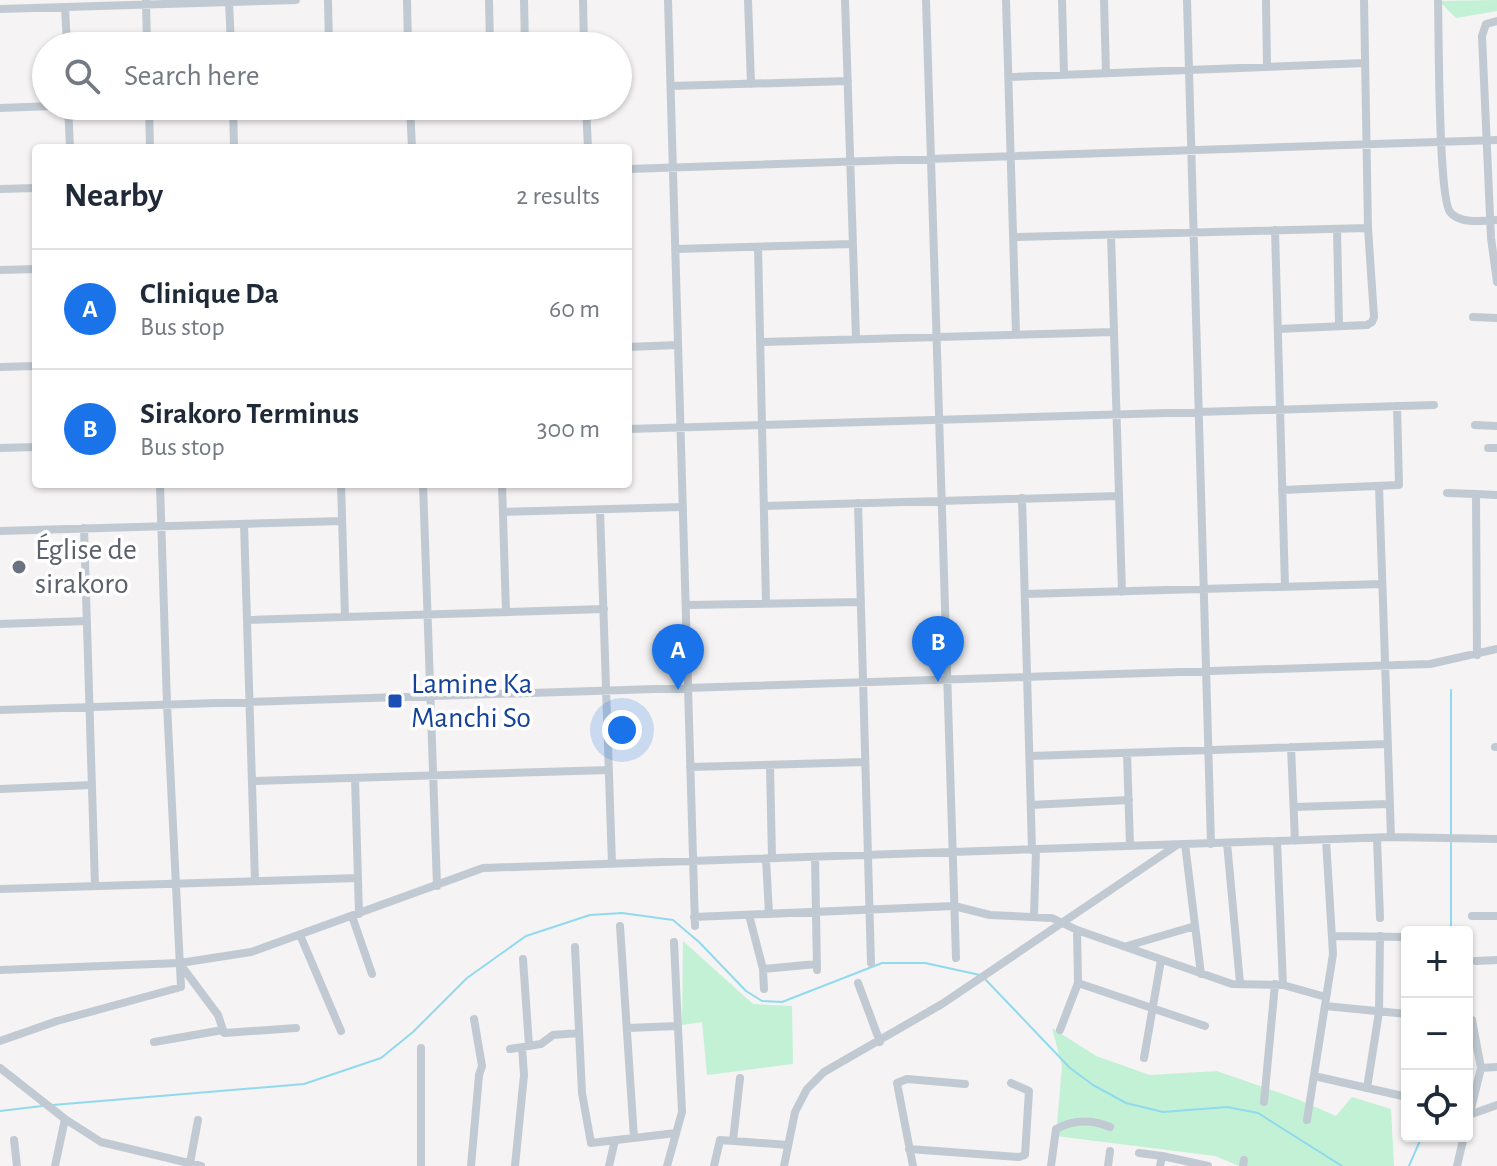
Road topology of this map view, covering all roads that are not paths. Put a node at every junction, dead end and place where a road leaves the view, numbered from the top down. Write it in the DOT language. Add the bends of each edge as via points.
graph roads {
  1 [pos="296,0"];
  2 [pos="328,0"];
  3 [pos="407,0"];
  4 [pos="489,0"];
  5 [pos="524,0"];
  6 [pos="583,0"];
  7 [pos="668,0"];
  8 [pos="748,0"];
  9 [pos="845,0"];
  10 [pos="926,0"];
  11 [pos="1006,0"];
  12 [pos="1062,0"];
  13 [pos="1104,0"];
  14 [pos="1187,0"];
  15 [pos="1266,0"];
  16 [pos="1364,0"];
  17 [pos="1438,0"];
  18 [pos="146,2"];
  19 [pos="229,2"];
  20 [pos="65,7"];
  21 [pos="0,9"];
  22 [pos="1497,21"];
  23 [pos="66,32"];
  24 [pos="147,32"];
  25 [pos="230,32"];
  26 [pos="329,32"];
  27 [pos="408,32"];
  28 [pos="490,32"];
  29 [pos="525,32"];
  30 [pos="584,32"];
  31 [pos="1365,63"];
  32 [pos="1267,67"];
  33 [pos="1189,70"];
  34 [pos="1106,73"];
  35 [pos="1064,75"];
  36 [pos="1009,77"];
  37 [pos="848,81"];
  38 [pos="751,84"];
  39 [pos="671,86"];
  40 [pos="32,107"];
  41 [pos="0,108"];
  42 [pos="69,120"];
  43 [pos="149,120"];
  44 [pos="233,120"];
  45 [pos="411,120"];
  46 [pos="587,120"];
  47 [pos="1497,140"];
  48 [pos="1487,141"];
  49 [pos="1441,142"];
  50 [pos="70,144"];
  51 [pos="150,144"];
  52 [pos="234,144"];
  53 [pos="412,144"];
  54 [pos="588,144"];
  55 [pos="1366,144"];
  56 [pos="1191,150"];
  57 [pos="1011,156"];
  58 [pos="931,159"];
  59 [pos="850,161"];
  60 [pos="673,167"];
  61 [pos="632,169"];
  62 [pos="32,188"];
  63 [pos="0,189"];
  64 [pos="1494,220"];
  65 [pos="1368,228"];
  66 [pos="1337,229"];
  67 [pos="1275,230"];
  68 [pos="1194,232"];
  69 [pos="1111,235"];
  70 [pos="1014,237"];
  71 [pos="853,244"];
  72 [pos="758,247"];
  73 [pos="676,249"];
  74 [pos="32,269"];
  75 [pos="0,270"];
  76 [pos="1497,282"];
  77 [pos="1473,317"];
  78 [pos="1497,318"];
  79 [pos="1339,325"];
  80 [pos="1278,329"];
  81 [pos="1114,332"];
  82 [pos="1016,334"];
  83 [pos="936,337"];
  84 [pos="856,339"];
  85 [pos="760,342"];
  86 [pos="678,345"];
  87 [pos="632,347"];
  88 [pos="32,366"];
  89 [pos="0,367"];
  90 [pos="1434,405"];
  91 [pos="1397,406"];
  92 [pos="1280,410"];
  93 [pos="1199,412"];
  94 [pos="1117,415"];
  95 [pos="939,420"];
  96 [pos="762,425"];
  97 [pos="1475,425"];
  98 [pos="1497,426"];
  99 [pos="681,428"];
  100 [pos="632,429"];
  101 [pos="32,447"];
  102 [pos="0,448"];
  103 [pos="1379,486"];
  104 [pos="160,488"];
  105 [pos="341,488"];
  106 [pos="423,488"];
  107 [pos="502,488"];
  108 [pos="1282,490"];
  109 [pos="1447,493"];
  110 [pos="1476,494"];
  111 [pos="1497,495"];
  112 [pos="1119,496"];
  113 [pos="1022,498"];
  114 [pos="941,501"];
  115 [pos="858,503"];
  116 [pos="764,506"];
  117 [pos="683,507"];
  118 [pos="600,510"];
  119 [pos="503,512"];
  120 [pos="342,521"];
  121 [pos="244,524"];
  122 [pos="162,526"];
  123 [pos="84,528"];
  124 [pos="0,531"];
  125 [pos="1382,584"];
  126 [pos="1285,587"];
  127 [pos="1204,589"];
  128 [pos="1122,592"];
  129 [pos="1025,594"];
  130 [pos="861,602"];
  131 [pos="766,603"];
  132 [pos="686,605"];
  133 [pos="604,609"];
  134 [pos="506,612"];
  135 [pos="428,615"];
  136 [pos="345,617"];
  137 [pos="247,620"];
  138 [pos="87,621"];
  139 [pos="0,624"];
  140 [pos="1497,649"];
  141 [pos="1477,655"];
  142 [pos="1385,665"];
  143 [pos="1206,671"];
  144 [pos="1027,677"];
  145 [pos="947,679"];
  146 [pos="863,682"];
  147 [pos="688,688"];
  148 [pos="606,690"];
  149 [pos="430,696"];
  150 [pos="250,702"];
  151 [pos="167,704"];
  152 [pos="90,707"];
  153 [pos="0,710"];
  154 [pos="1388,744"];
  155 [pos="1291,747"];
  156 [pos="1208,750"];
  157 [pos="1127,753"];
  158 [pos="1030,756"];
  159 [pos="865,762"];
  160 [pos="770,765"];
  161 [pos="690,767"];
  162 [pos="609,770"];
  163 [pos="433,776"];
  164 [pos="355,778"];
  165 [pos="252,781"];
  166 [pos="92,785"];
  167 [pos="0,789"];
  168 [pos="1129,800"];
  169 [pos="1390,804"];
  170 [pos="1031,805"];
  171 [pos="1294,807"];
  172 [pos="1391,837"];
  173 [pos="1377,838"];
  174 [pos="1497,839"];
  175 [pos="1326,840"];
  176 [pos="1277,841"];
  177 [pos="1295,841"];
  178 [pos="1227,843"];
  179 [pos="1182,844"];
  180 [pos="1211,844"];
  181 [pos="1130,846"];
  182 [pos="1034,850"];
  183 [pos="952,852"];
  184 [pos="868,855"];
  185 [pos="815,857"];
  186 [pos="769,858"];
  187 [pos="693,861"];
  188 [pos="612,864"];
  189 [pos="358,878"];
  190 [pos="255,881"];
  191 [pos="176,884"];
  192 [pos="95,886"];
  193 [pos="437,886"];
  194 [pos="0,889"];
  195 [pos="954,906"];
  196 [pos="869,910"];
  197 [pos="815,912"];
  198 [pos="769,914"];
  199 [pos="356,915"];
  200 [pos="749,915"];
  201 [pos="1472,916"];
  202 [pos="1497,916"];
  203 [pos="1034,917"];
  204 [pos="1380,918"];
  205 [pos="1062,922"];
  206 [pos="620,926"];
  207 [pos="1195,926"];
  208 [pos="1077,930"];
  209 [pos="300,935"];
  210 [pos="1332,936"];
  211 [pos="1380,936"];
  212 [pos="1401,937"];
  213 [pos="674,942"];
  214 [pos="575,947"];
  215 [pos="1125,947"];
  216 [pos="956,958"];
  217 [pos="523,959"];
  218 [pos="1161,960"];
  219 [pos="1497,960"];
  220 [pos="1476,961"];
  221 [pos="180,963"];
  222 [pos="871,963"];
  223 [pos="763,969"];
  224 [pos="0,970"];
  225 [pos="372,974"];
  226 [pos="1201,974"];
  227 [pos="858,983"];
  228 [pos="1078,983"];
  229 [pos="1240,983"];
  230 [pos="1279,985"];
  231 [pos="764,989"];
  232 [pos="1326,1002"];
  233 [pos="1153,1009"];
  234 [pos="1379,1012"];
  235 [pos="1401,1014"];
  236 [pos="474,1019"];
  237 [pos="1473,1025"];
  238 [pos="678,1026"];
  239 [pos="1205,1026"];
  240 [pos="296,1028"];
  241 [pos="627,1028"];
  242 [pos="223,1030"];
  243 [pos="1060,1030"];
  244 [pos="341,1031"];
  245 [pos="579,1033"];
  246 [pos="0,1041"];
  247 [pos="154,1042"];
  248 [pos="880,1042"];
  249 [pos="525,1046"];
  250 [pos="421,1048"];
  251 [pos="510,1049"];
  252 [pos="1144,1058"];
  253 [pos="1497,1067"];
  254 [pos="0,1068"];
  255 [pos="1481,1068"];
  256 [pos="1314,1076"];
  257 [pos="740,1078"];
  258 [pos="1011,1083"];
  259 [pos="965,1084"];
  260 [pos="1367,1088"];
  261 [pos="1401,1096"];
  262 [pos="1473,1100"];
  263 [pos="1264,1102"];
  264 [pos="1497,1105"];
  265 [pos="1473,1117"];
  266 [pos="65,1119"];
  267 [pos="198,1120"];
  268 [pos="1307,1120"];
  269 [pos="1110,1127"];
  270 [pos="676,1133"];
  271 [pos="634,1138"];
  272 [pos="14,1140"];
  273 [pos="615,1140"];
  274 [pos="733,1141"];
  275 [pos="1463,1142"];
  276 [pos="788,1145"];
  277 [pos="909,1149"];
  278 [pos="1110,1151"];
  279 [pos="1139,1153"];
  280 [pos="1162,1156"];
  281 [pos="187,1164"];
  282 [pos="17,1166"];
  283 [pos="55,1166"];
  284 [pos="201,1166"];
  285 [pos="421,1166"];
  286 [pos="471,1166"];
  287 [pos="515,1166"];
  288 [pos="609,1166"];
  289 [pos="667,1166"];
  290 [pos="714,1166"];
  291 [pos="784,1166"];
  292 [pos="913,1166"];
  293 [pos="1051,1166"];
  294 [pos="1108,1166"];
  295 [pos="1160,1166"];
  296 [pos="1208,1166"];
  297 [pos="1457,1166"];
  1 -- 19 [label="street"];
  2 -- 26 [label="street"];
  3 -- 27 [label="street"];
  4 -- 28 [label="street"];
  5 -- 29 [label="street"];
  6 -- 30 [label="street"];
  7 -- 39 [label="street"];
  8 -- 38 [label="street"];
  9 -- 37 [label="street"];
  10 -- 58 [label="street"];
  11 -- 36 [label="street"];
  12 -- 35 [label="street"];
  13 -- 34 [label="street"];
  14 -- 33 [label="street"];
  15 -- 32 [label="street"];
  16 -- 31 [label="street"];
  17 -- 49 [label="street"];
  18 -- 19 [label="street"];
  18 -- 20 [label="street"];
  18 -- 24 [label="street"];
  19 -- 25 [label="street"];
  20 -- 21 [label="street"];
  20 -- 23 [label="street"];
  22 -- 48 [label="street" via="1486,24 1482,36"];
  31 -- 32 [label="street"];
  31 -- 55 [label="street"];
  32 -- 33 [label="street"];
  33 -- 34 [label="street"];
  33 -- 56 [label="street"];
  34 -- 35 [label="street"];
  35 -- 36 [label="street"];
  36 -- 57 [label="street"];
  37 -- 38 [label="street"];
  37 -- 59 [label="street"];
  38 -- 39 [label="street"];
  39 -- 60 [label="street"];
  40 -- 41 [label="street"];
  42 -- 50 [label="street"];
  43 -- 51 [label="street"];
  44 -- 52 [label="street"];
  45 -- 53 [label="street"];
  46 -- 54 [label="street"];
  47 -- 48 [label="street"];
  48 -- 49 [label="street"];
  48 -- 64 [label="street"];
  49 -- 55 [label="street"];
  49 -- 64 [label="street" via="1447,208 1464,220"];
  55 -- 56 [label="street"];
  55 -- 65 [label="street"];
  56 -- 57 [label="street"];
  56 -- 68 [label="street"];
  57 -- 58 [label="street"];
  57 -- 70 [label="street"];
  58 -- 59 [label="street"];
  58 -- 83 [label="street"];
  59 -- 60 [label="street"];
  59 -- 71 [label="street"];
  60 -- 61 [label="street"];
  60 -- 73 [label="street"];
  62 -- 63 [label="street"];
  64 -- 76 [label="street"];
  65 -- 66 [label="street"];
  65 -- 79 [label="street" via="1374,317 1367,325"];
  66 -- 67 [label="street"];
  66 -- 79 [label="street"];
  67 -- 68 [label="street"];
  67 -- 80 [label="street"];
  68 -- 69 [label="street"];
  68 -- 93 [label="street"];
  69 -- 70 [label="street"];
  69 -- 81 [label="street"];
  70 -- 82 [label="street"];
  71 -- 72 [label="street"];
  71 -- 84 [label="street"];
  72 -- 73 [label="street"];
  72 -- 85 [label="street"];
  73 -- 86 [label="street"];
  74 -- 75 [label="street"];
  77 -- 78 [label="street"];
  79 -- 80 [label="street"];
  80 -- 92 [label="street"];
  81 -- 82 [label="street"];
  81 -- 94 [label="street"];
  82 -- 83 [label="street"];
  83 -- 84 [label="street"];
  83 -- 95 [label="street"];
  84 -- 85 [label="street"];
  85 -- 96 [label="street"];
  86 -- 87 [label="street"];
  86 -- 99 [label="street"];
  88 -- 89 [label="street"];
  90 -- 91 [label="street"];
  91 -- 92 [label="street"];
  91 -- 103 [label="street" via="1399,485"];
  92 -- 93 [label="street"];
  92 -- 108 [label="street"];
  93 -- 94 [label="street"];
  93 -- 127 [label="street"];
  94 -- 95 [label="street"];
  94 -- 112 [label="street"];
  95 -- 96 [label="street"];
  95 -- 114 [label="street"];
  96 -- 99 [label="street"];
  96 -- 116 [label="street"];
  97 -- 98 [label="street"];
  99 -- 100 [label="street"];
  99 -- 117 [label="street"];
  101 -- 102 [label="street"];
  103 -- 108 [label="street"];
  103 -- 125 [label="street"];
  104 -- 122 [label="street"];
  105 -- 120 [label="street"];
  106 -- 135 [label="street"];
  107 -- 119 [label="street"];
  108 -- 126 [label="street"];
  109 -- 110 [label="street"];
  110 -- 111 [label="street"];
  110 -- 141 [label="street"];
  112 -- 113 [label="street"];
  112 -- 128 [label="street"];
  113 -- 114 [label="street"];
  113 -- 129 [label="street"];
  114 -- 115 [label="street"];
  114 -- 145 [label="street"];
  115 -- 116 [label="street"];
  115 -- 130 [label="street"];
  116 -- 131 [label="street"];
  117 -- 118 [label="street"];
  117 -- 132 [label="street"];
  118 -- 119 [label="street"];
  118 -- 133 [label="street"];
  119 -- 134 [label="street"];
  120 -- 121 [label="street"];
  120 -- 136 [label="street"];
  121 -- 122 [label="street"];
  121 -- 137 [label="street"];
  122 -- 123 [label="street"];
  122 -- 151 [label="street"];
  123 -- 124 [label="street"];
  123 -- 138 [label="street"];
  125 -- 126 [label="street"];
  125 -- 142 [label="street"];
  126 -- 127 [label="street"];
  127 -- 128 [label="street"];
  127 -- 143 [label="street"];
  128 -- 129 [label="street"];
  129 -- 144 [label="street"];
  130 -- 131 [label="street"];
  130 -- 146 [label="street"];
  131 -- 132 [label="street"];
  132 -- 147 [label="street"];
  133 -- 134 [label="street"];
  133 -- 148 [label="street"];
  134 -- 135 [label="street"];
  135 -- 136 [label="street"];
  135 -- 149 [label="street"];
  136 -- 137 [label="street"];
  137 -- 150 [label="street"];
  138 -- 139 [label="street"];
  138 -- 152 [label="street"];
  140 -- 141 [label="street"];
  141 -- 142 [label="street"];
  142 -- 143 [label="street"];
  142 -- 154 [label="street"];
  143 -- 144 [label="street"];
  143 -- 156 [label="street"];
  144 -- 145 [label="street"];
  144 -- 158 [label="street"];
  145 -- 146 [label="street"];
  145 -- 183 [label="street"];
  146 -- 147 [label="street"];
  146 -- 159 [label="street"];
  147 -- 148 [label="street"];
  147 -- 161 [label="street"];
  148 -- 149 [label="street"];
  148 -- 162 [label="street"];
  149 -- 150 [label="street"];
  149 -- 163 [label="street"];
  150 -- 151 [label="street"];
  150 -- 165 [label="street"];
  151 -- 152 [label="street"];
  151 -- 191 [label="street"];
  152 -- 153 [label="street"];
  152 -- 166 [label="street"];
  154 -- 155 [label="street"];
  154 -- 169 [label="street"];
  155 -- 156 [label="street"];
  155 -- 171 [label="street"];
  156 -- 157 [label="street"];
  156 -- 180 [label="street"];
  157 -- 158 [label="street"];
  157 -- 168 [label="street"];
  158 -- 170 [label="street"];
  159 -- 160 [label="street"];
  159 -- 184 [label="street"];
  160 -- 161 [label="street"];
  160 -- 186 [label="street"];
  161 -- 187 [label="street"];
  162 -- 163 [label="street"];
  162 -- 188 [label="street"];
  163 -- 164 [label="street"];
  163 -- 193 [label="street"];
  164 -- 165 [label="street"];
  164 -- 189 [label="street"];
  165 -- 190 [label="street"];
  166 -- 167 [label="street"];
  166 -- 192 [label="street"];
  168 -- 170 [label="street"];
  168 -- 181 [label="street"];
  169 -- 171 [label="street"];
  169 -- 172 [label="street"];
  170 -- 182 [label="street"];
  171 -- 177 [label="street"];
  172 -- 173 [label="street"];
  172 -- 174 [label="street"];
  173 -- 175 [label="street"];
  173 -- 204 [label="street"];
  175 -- 177 [label="street"];
  175 -- 210 [label="street"];
  176 -- 177 [label="street"];
  176 -- 178 [label="street"];
  176 -- 230 [label="street"];
  178 -- 180 [label="street"];
  178 -- 229 [label="street"];
  179 -- 180 [label="street"];
  179 -- 181 [label="street"];
  179 -- 205 [label="street"];
  179 -- 207 [label="street"];
  181 -- 182 [label="street"];
  182 -- 183 [label="street"];
  182 -- 203 [label="street"];
  183 -- 184 [label="street"];
  183 -- 195 [label="street"];
  184 -- 185 [label="street"];
  184 -- 196 [label="street"];
  185 -- 186 [label="street"];
  185 -- 197 [label="street"];
  186 -- 187 [label="street"];
  186 -- 198 [label="street"];
  187 -- 188 [label="street"];
  187 -- 200 [label="street" via="694,922"];
  188 -- 193 [label="street" via="483,868"];
  189 -- 190 [label="street"];
  189 -- 199 [label="street"];
  190 -- 191 [label="street"];
  191 -- 192 [label="street"];
  191 -- 221 [label="street"];
  192 -- 194 [label="street"];
  193 -- 199 [label="street"];
  195 -- 196 [label="street"];
  195 -- 203 [label="street" via="990,915"];
  195 -- 216 [label="street"];
  196 -- 197 [label="street"];
  196 -- 222 [label="street"];
  197 -- 198 [label="street"];
  197 -- 223 [label="street" via="817,967"];
  198 -- 200 [label="street"];
  199 -- 209 [label="street"];
  199 -- 225 [label="street"];
  200 -- 223 [label="street"];
  201 -- 202 [label="street"];
  203 -- 205 [label="street"];
  205 -- 208 [label="street"];
  205 -- 248 [label="street"];
  206 -- 241 [label="street"];
  207 -- 215 [label="street"];
  207 -- 226 [label="street"];
  208 -- 215 [label="street"];
  208 -- 228 [label="street"];
  209 -- 221 [label="street" via="251,952"];
  209 -- 244 [label="street"];
  210 -- 211 [label="street"];
  210 -- 232 [label="street"];
  211 -- 212 [label="street"];
  211 -- 234 [label="street"];
  213 -- 238 [label="street"];
  214 -- 245 [label="street"];
  215 -- 218 [label="street"];
  217 -- 249 [label="street"];
  218 -- 226 [label="street"];
  218 -- 233 [label="street"];
  219 -- 220 [label="street"];
  221 -- 224 [label="street"];
  221 -- 242 [label="street"];
  221 -- 246 [label="street" via="181,987"];
  223 -- 231 [label="street"];
  226 -- 229 [label="street"];
  227 -- 248 [label="street"];
  228 -- 233 [label="street"];
  228 -- 243 [label="street"];
  229 -- 230 [label="street"];
  230 -- 232 [label="street"];
  230 -- 263 [label="street"];
  232 -- 234 [label="street"];
  232 -- 256 [label="street"];
  233 -- 239 [label="street"];
  233 -- 252 [label="street"];
  234 -- 235 [label="street"];
  234 -- 260 [label="street"];
  236 -- 286 [label="street" via="482,1066"];
  237 -- 255 [label="street"];
  238 -- 241 [label="street"];
  238 -- 270 [label="street" via="682,1112"];
  240 -- 242 [label="street"];
  241 -- 271 [label="street"];
  242 -- 247 [label="street"];
  245 -- 249 [label="street" via="553,1035"];
  245 -- 273 [label="street" via="591,1143"];
  248 -- 276 [label="street" via="824,1072 807,1089"];
  249 -- 251 [label="street"];
  249 -- 287 [label="street"];
  250 -- 285 [label="street"];
  253 -- 255 [label="street"];
  254 -- 266 [label="street"];
  255 -- 262 [label="street"];
  256 -- 260 [label="street"];
  256 -- 268 [label="street"];
  257 -- 274 [label="street"];
  258 -- 277 [label="street" via="1029,1091 1025,1155"];
  259 -- 277 [label="street" via="907,1079 897,1083"];
  260 -- 261 [label="street"];
  264 -- 265 [label="street"];
  266 -- 281 [label="street" via="101,1142"];
  266 -- 283 [label="street"];
  267 -- 281 [label="street"];
  269 -- 293 [label="street" via="1071,1121 1056,1129"];
  270 -- 271 [label="street"];
  270 -- 289 [label="street"];
  271 -- 273 [label="street"];
  272 -- 282 [label="street"];
  273 -- 288 [label="street"];
  274 -- 276 [label="street"];
  274 -- 290 [label="street" via="720,1140"];
  275 -- 297 [label="street"];
  276 -- 291 [label="street"];
  277 -- 292 [label="street"];
  278 -- 294 [label="street"];
  279 -- 280 [label="street"];
  280 -- 295 [label="street"];
  280 -- 296 [label="street"];
  281 -- 284 [label="street"];
}
